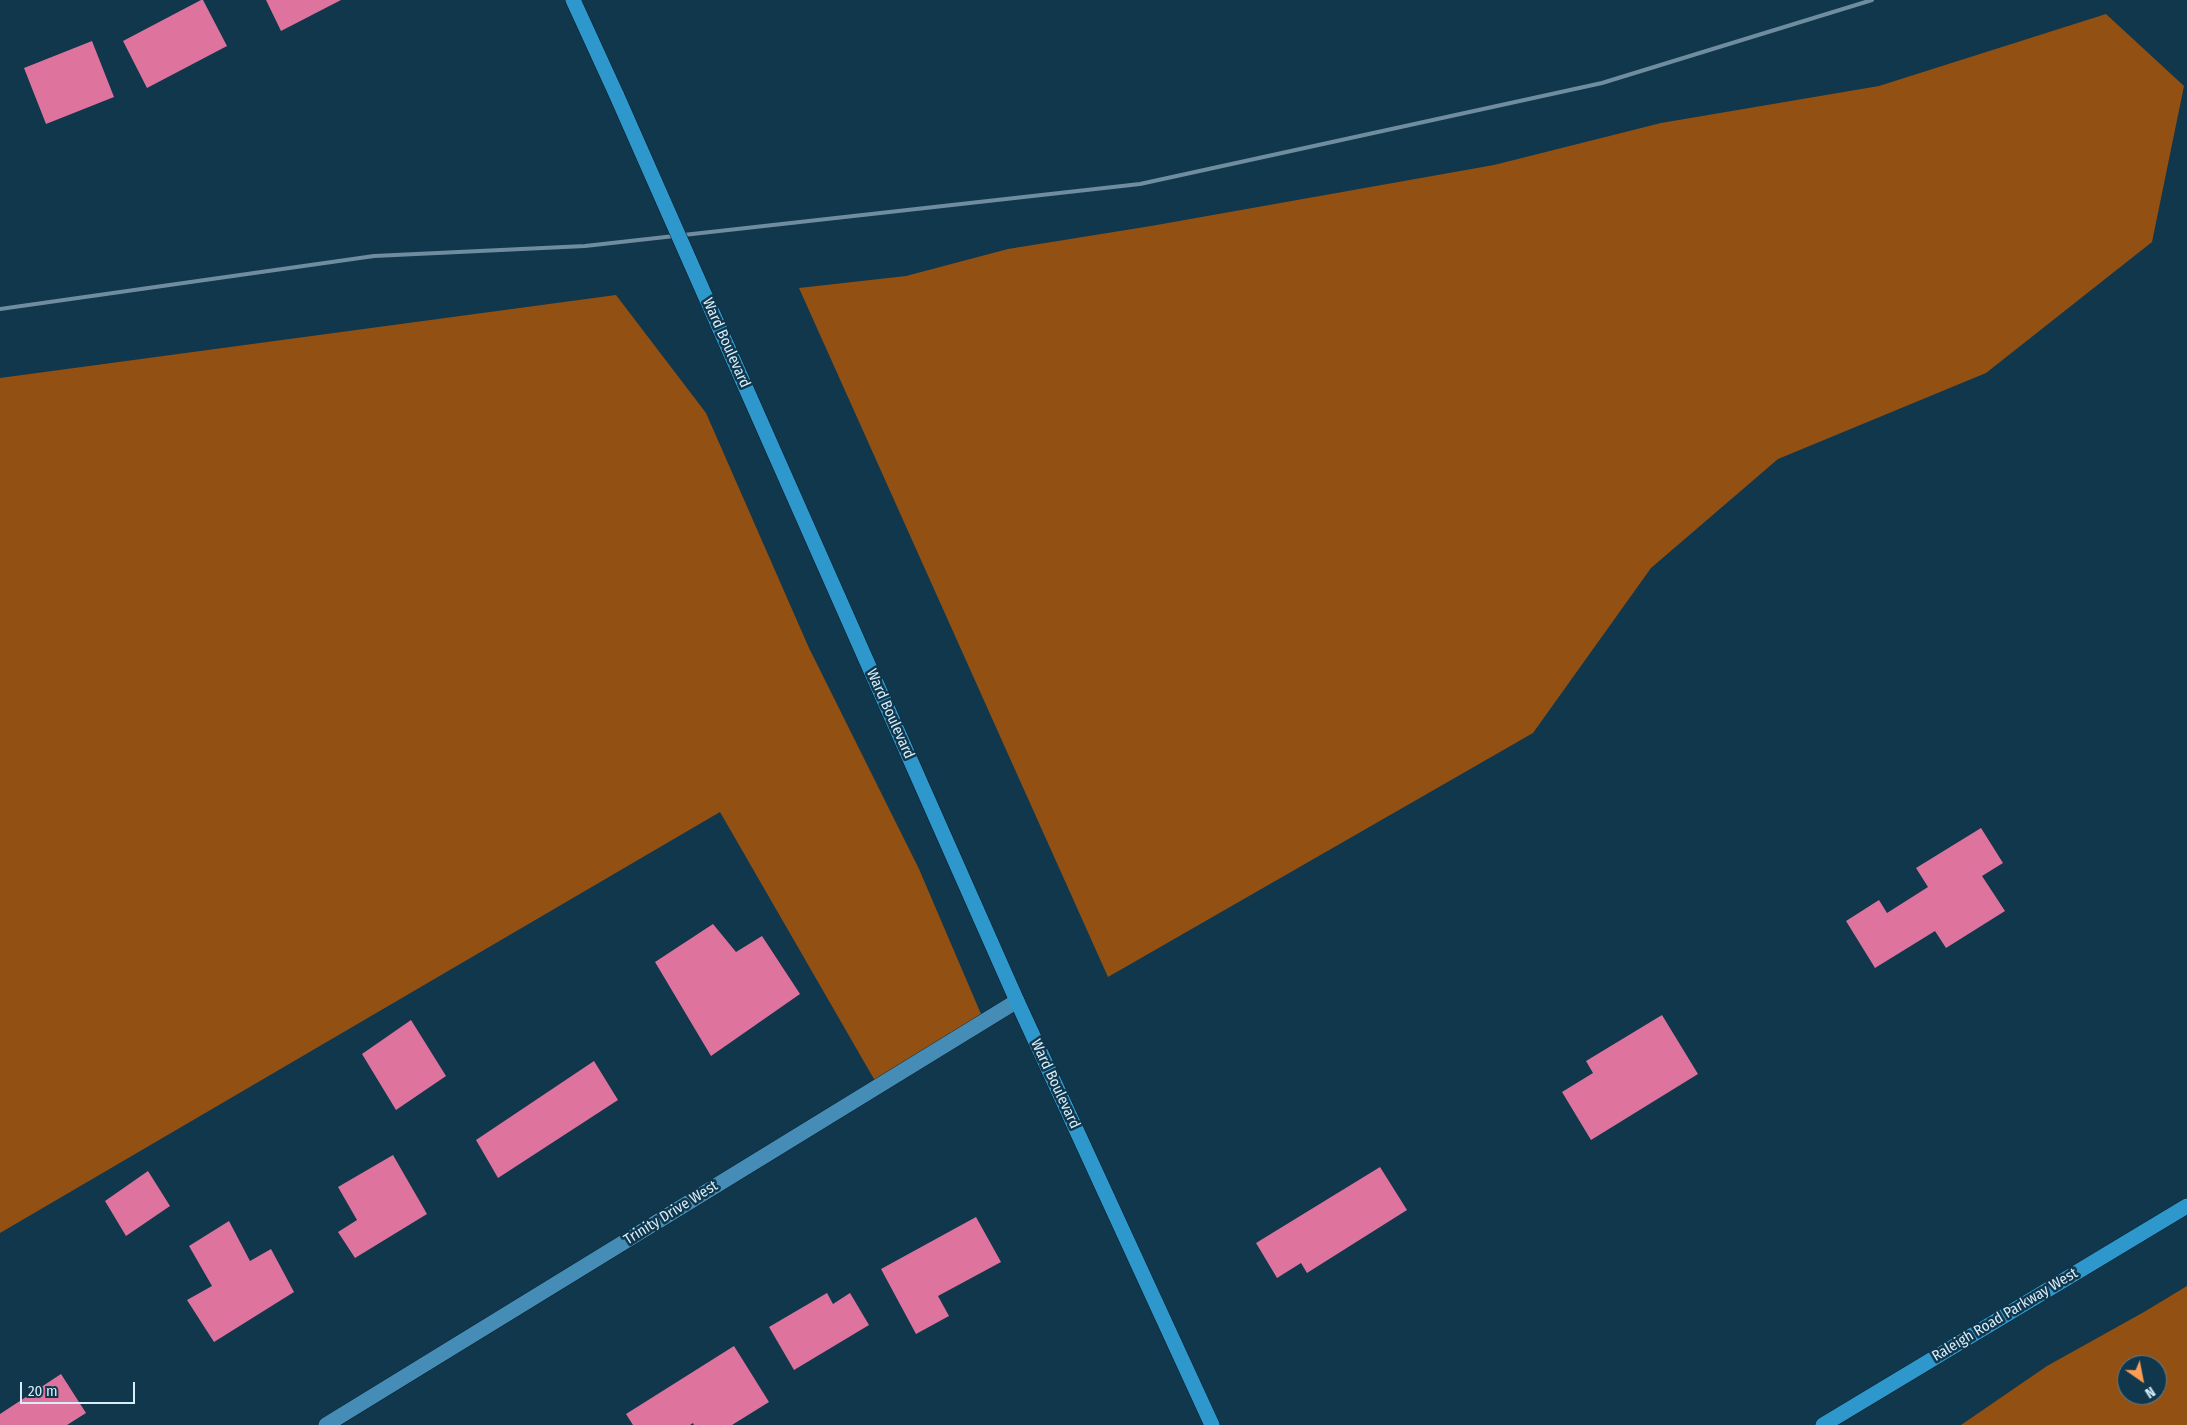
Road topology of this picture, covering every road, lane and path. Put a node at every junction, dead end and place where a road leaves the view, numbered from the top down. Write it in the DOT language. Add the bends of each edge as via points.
graph roads {
  1 [pos="573,0"];
  2 [pos="1017,1001"];
  3 [pos="2187,1206"];
  4 [pos="326,1425"];
  5 [pos="1212,1425"];
  6 [pos="1823,1425"];
  1 -- 2 [label="main road, Ward Boulevard, bridge"];
  2 -- 4 [label="street, Trinity Drive West"];
  2 -- 5 [label="main road, Ward Boulevard"];
  3 -- 6 [label="main road, Raleigh Road Parkway West"];
}
